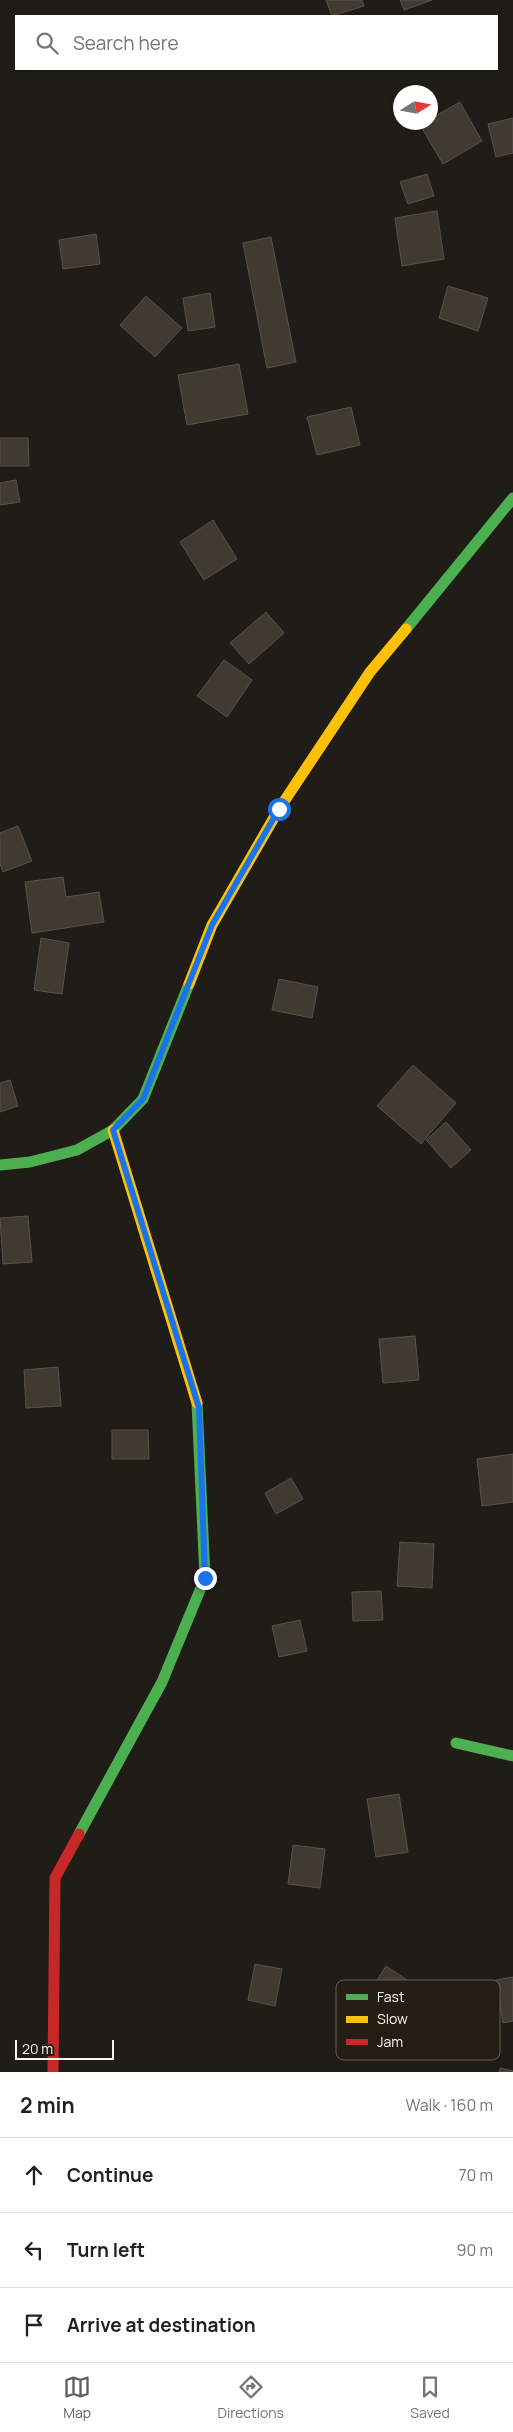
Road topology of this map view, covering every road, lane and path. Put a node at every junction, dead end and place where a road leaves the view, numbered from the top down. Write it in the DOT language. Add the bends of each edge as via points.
graph roads {
  1 [pos="513,499"];
  2 [pos="113,1130"];
  3 [pos="0,1165"];
  4 [pos="456,1743"];
  5 [pos="513,1756"];
  6 [pos="53,2072"];
  1 -- 2 [label="street" via="370,672 279,809 212,925 143,1099"];
  2 -- 3 [label="street" via="77,1150 30,1162"];
  2 -- 6 [label="street" via="199,1408 205,1578 162,1682 54,1878"];
  4 -- 5 [label="street"];
}
